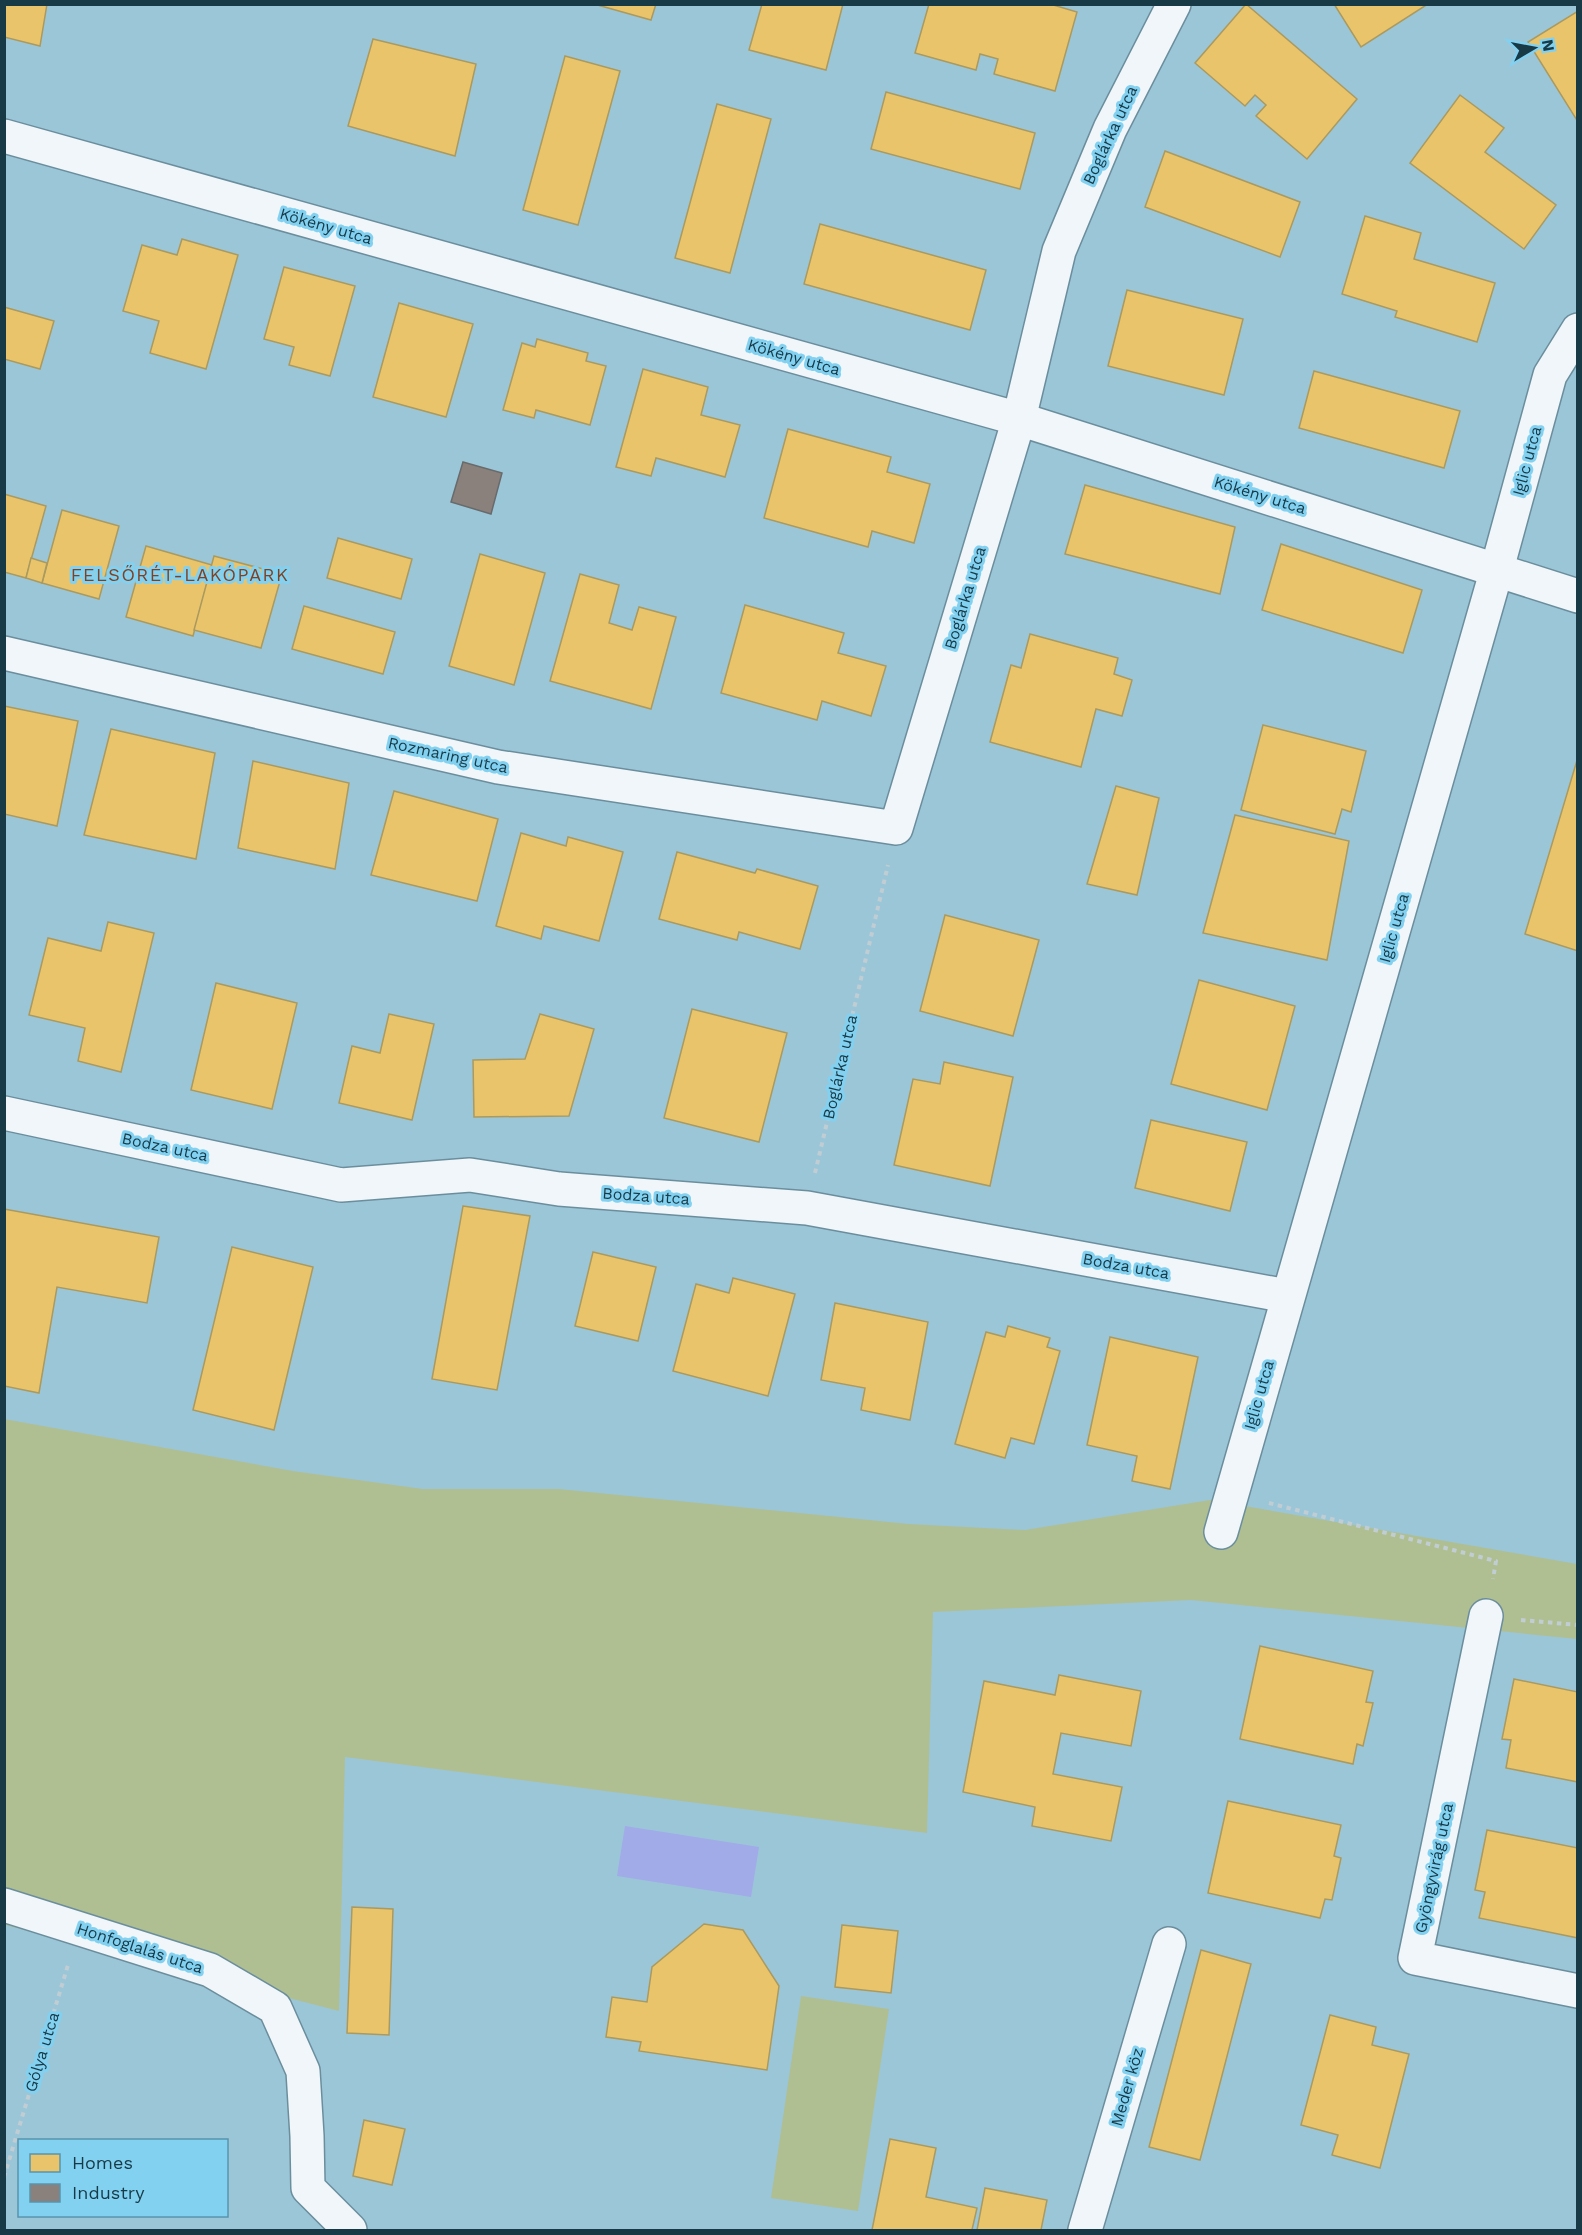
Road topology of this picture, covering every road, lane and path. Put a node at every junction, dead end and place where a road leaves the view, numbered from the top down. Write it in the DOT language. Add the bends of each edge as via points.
graph roads {
  1 [pos="1174,4"];
  2 [pos="4,136"];
  3 [pos="1578,330"];
  4 [pos="1019,420"];
  5 [pos="1497,569"];
  6 [pos="1578,596"];
  7 [pos="4,653"];
  8 [pos="896,828"];
  9 [pos="4,1113"];
  10 [pos="807,1208"];
  11 [pos="1287,1296"];
  12 [pos="1232,1493"];
  13 [pos="1221,1532"];
  14 [pos="1486,1616"];
  15 [pos="1578,1625"];
  16 [pos="4,1905"];
  17 [pos="80,1928"];
  18 [pos="1169,1944"];
  19 [pos="1578,1991"];
  20 [pos="4,2177"];
  21 [pos="350,2230"];
  22 [pos="1085,2230"];
  1 -- 4 [label="street, Boglárka utca" via="1110,129 1059,252"];
  2 -- 4 [label="street, Kökény utca"];
  3 -- 5 [label="street, Iglic utca" via="1550,375"];
  4 -- 5 [label="street, Kökény utca"];
  4 -- 8 [label="street, Boglárka utca"];
  5 -- 6 [label="street, Kökény utca"];
  5 -- 11 [label="street, Iglic utca"];
  7 -- 8 [label="street, Rozmaring utca" via="498,767"];
  8 -- 10 [label="path, Boglárka utca"];
  9 -- 10 [label="street, Bodza utca" via="341,1185 470,1175 559,1189"];
  10 -- 11 [label="street, Bodza utca"];
  11 -- 12 [label="street, Iglic utca"];
  12 -- 13 [label="street, Iglic utca"];
  12 -- 14 [label="path" via="1496,1561"];
  14 -- 15 [label="path"];
  14 -- 19 [label="street, Gyöngyvirág utca" via="1415,1958"];
  16 -- 17 [label="street, Honfoglalás utca"];
  17 -- 20 [label="path, Gólya utca"];
  17 -- 21 [label="street, Honfoglalás utca" via="210,1970 274,2008 303,2071 308,2188"];
  18 -- 22 [label="street, Meder köz"];
}
